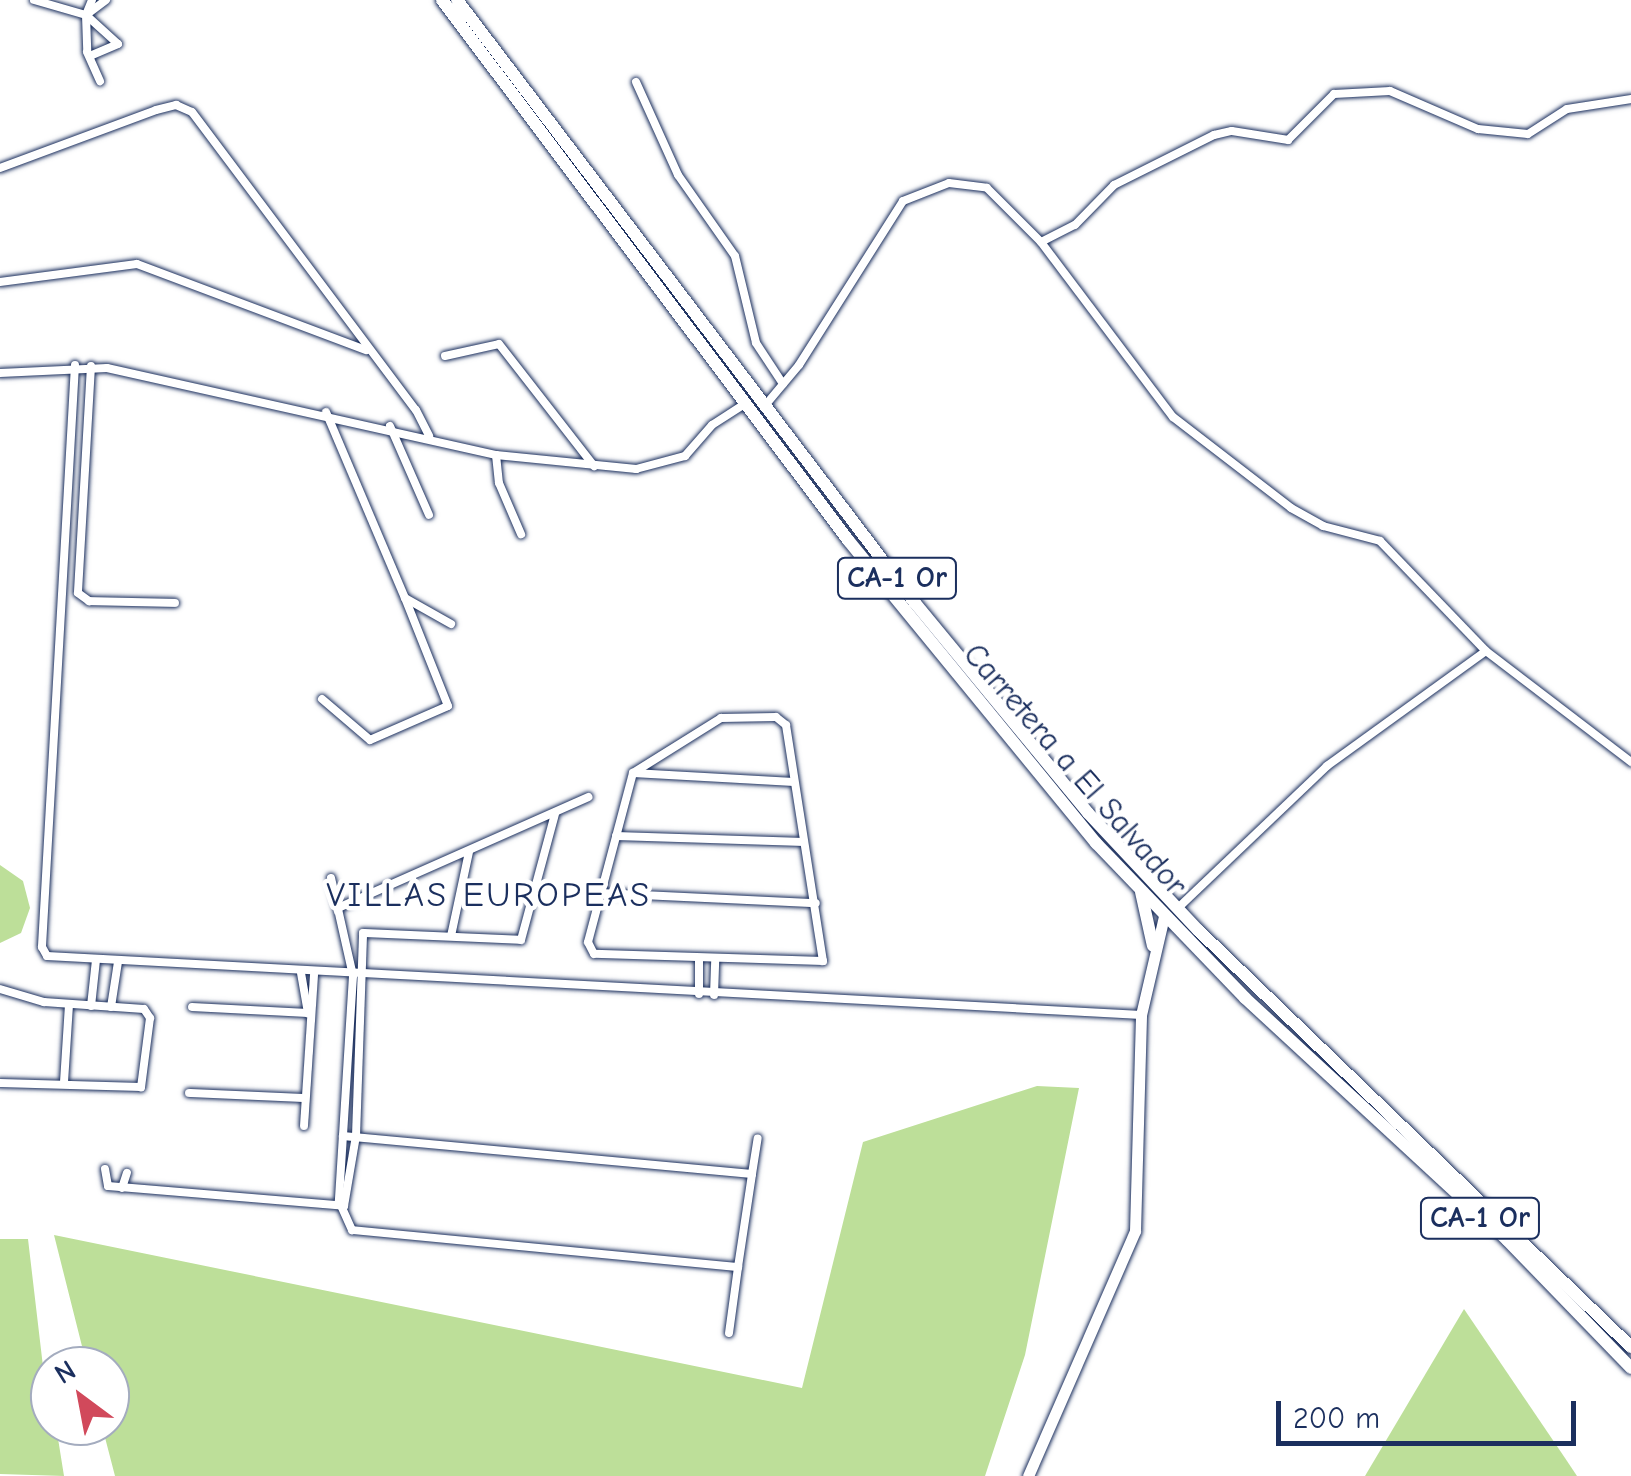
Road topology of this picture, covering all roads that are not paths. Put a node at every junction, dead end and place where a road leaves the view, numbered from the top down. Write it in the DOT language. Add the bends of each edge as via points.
graph roads {
  1 [pos="34,0"];
  2 [pos="92,0"];
  3 [pos="106,0"];
  4 [pos="442,0"];
  5 [pos="457,0"];
  6 [pos="86,15"];
  7 [pos="90,56"];
  8 [pos="100,80"];
  9 [pos="636,82"];
  10 [pos="1631,98"];
  11 [pos="0,168"];
  12 [pos="1040,242"];
  13 [pos="0,282"];
  14 [pos="370,351"];
  15 [pos="444,356"];
  16 [pos="75,364"];
  17 [pos="91,366"];
  18 [pos="0,373"];
  19 [pos="783,384"];
  20 [pos="768,402"];
  21 [pos="746,403"];
  22 [pos="326,412"];
  23 [pos="390,426"];
  24 [pos="429,436"];
  25 [pos="770,437"];
  26 [pos="496,455"];
  27 [pos="594,467"];
  28 [pos="838,495"];
  29 [pos="429,515"];
  30 [pos="521,534"];
  31 [pos="405,598"];
  32 [pos="175,603"];
  33 [pos="451,624"];
  34 [pos="1486,651"];
  35 [pos="322,698"];
  36 [pos="1631,762"];
  37 [pos="633,773"];
  38 [pos="794,782"];
  39 [pos="589,797"];
  40 [pos="556,814"];
  41 [pos="616,836"];
  42 [pos="804,842"];
  43 [pos="469,852"];
  44 [pos="331,878"];
  45 [pos="1141,892"];
  46 [pos="600,893"];
  47 [pos="816,903"];
  48 [pos="338,908"];
  49 [pos="1178,908"];
  50 [pos="1169,921"];
  51 [pos="451,936"];
  52 [pos="1154,943"];
  53 [pos="362,944"];
  54 [pos="348,946"];
  55 [pos="699,958"];
  56 [pos="715,959"];
  57 [pos="96,960"];
  58 [pos="118,962"];
  59 [pos="301,973"];
  60 [pos="314,974"];
  61 [pos="353,976"];
  62 [pos="364,976"];
  63 [pos="0,989"];
  64 [pos="699,994"];
  65 [pos="714,995"];
  66 [pos="70,1004"];
  67 [pos="91,1006"];
  68 [pos="111,1007"];
  69 [pos="192,1007"];
  70 [pos="308,1013"];
  71 [pos="1140,1015"];
  72 [pos="346,1070"];
  73 [pos="359,1070"];
  74 [pos="1322,1074"];
  75 [pos="64,1082"];
  76 [pos="0,1083"];
  77 [pos="189,1093"];
  78 [pos="305,1098"];
  79 [pos="1389,1111"];
  80 [pos="304,1126"];
  81 [pos="343,1136"];
  82 [pos="356,1136"];
  83 [pos="758,1138"];
  84 [pos="105,1169"];
  85 [pos="126,1173"];
  86 [pos="752,1174"];
  87 [pos="122,1188"];
  88 [pos="344,1206"];
  89 [pos="738,1267"];
  90 [pos="729,1333"];
  91 [pos="1631,1347"];
  92 [pos="1631,1368"];
  93 [pos="1028,1476"];
  1 -- 6 [label="street"];
  2 -- 6 [label="street"];
  3 -- 6 [label="street"];
  4 -- 21 [label="highway, Carretera a El Salvador / CA-1 Or"];
  5 -- 20 [label="highway, Carretera a El Salvador / CA-1 Or"];
  6 -- 7 [label="street"];
  6 -- 7 [label="street" via="118,44"];
  7 -- 8 [label="street"];
  9 -- 19 [label="street" via="678,175 735,256 756,343"];
  10 -- 12 [label="street" via="1567,110 1528,134 1478,129 1429,102 1390,91 1334,94 1288,140 1232,131 1214,135 1114,186 1075,225"];
  11 -- 14 [label="street" via="156,110 176,105 192,112"];
  12 -- 19 [label="street" via="987,188 968,182 919,190 876,235"];
  12 -- 34 [label="street" via="1173,417 1291,508 1323,526 1380,541"];
  13 -- 14 [label="street" via="137,264"];
  14 -- 24 [label="street"];
  15 -- 27 [label="street" via="499,344"];
  16 -- 17 [label="street"];
  16 -- 18 [label="street"];
  16 -- 57 [label="street" via="42,947 52,958"];
  17 -- 22 [label="street"];
  17 -- 32 [label="street" via="78,593 89,600"];
  19 -- 20 [label="street"];
  20 -- 28 [label="highway, Carretera a El Salvador / CA-1 Or"];
  21 -- 25 [label="highway, Carretera a El Salvador / CA-1 Or"];
  21 -- 27 [label="street" via="666,466"];
  22 -- 23 [label="street"];
  22 -- 31 [label="street"];
  23 -- 24 [label="street"];
  23 -- 29 [label="street"];
  24 -- 26 [label="street"];
  25 -- 28 [label="highway" via="830,506"];
  25 -- 45 [label="highway, Carretera a El Salvador / CA-1 Or" via="1004,737"];
  26 -- 27 [label="street"];
  26 -- 30 [label="street" via="499,483"];
  28 -- 49 [label="highway, Carretera a El Salvador / CA-1 Or" via="973,676"];
  31 -- 33 [label="street"];
  31 -- 35 [label="street" via="448,706 370,740"];
  34 -- 36 [label="street"];
  34 -- 49 [label="street" via="1327,766"];
  37 -- 38 [label="street"];
  37 -- 38 [label="street" via="720,718 776,717 786,725"];
  37 -- 41 [label="street"];
  38 -- 42 [label="street"];
  39 -- 40 [label="street"];
  40 -- 43 [label="street"];
  40 -- 51 [label="street" via="523,938"];
  41 -- 42 [label="street"];
  41 -- 46 [label="street"];
  42 -- 47 [label="street"];
  43 -- 48 [label="street"];
  43 -- 51 [label="street"];
  44 -- 48 [label="street"];
  45 -- 50 [label="highway, Carretera a El Salvador / CA-1 Or"];
  45 -- 52 [label="highway"];
  46 -- 47 [label="street"];
  46 -- 55 [label="street" via="588,942 594,954"];
  47 -- 56 [label="street" via="823,962"];
  48 -- 54 [label="street"];
  49 -- 79 [label="highway, Carretera a El Salvador / CA-1 Or"];
  50 -- 52 [label="highway"];
  50 -- 74 [label="highway, Carretera a El Salvador / CA-1 Or"];
  51 -- 53 [label="street" via="366,930"];
  52 -- 71 [label="main road"];
  53 -- 54 [label="street"];
  53 -- 62 [label="street"];
  54 -- 61 [label="street"];
  55 -- 56 [label="street"];
  55 -- 64 [label="street"];
  56 -- 65 [label="street"];
  57 -- 58 [label="street"];
  57 -- 67 [label="street"];
  58 -- 59 [label="street"];
  58 -- 68 [label="street"];
  59 -- 60 [label="street"];
  59 -- 70 [label="street"];
  60 -- 61 [label="street"];
  60 -- 70 [label="street"];
  61 -- 62 [label="street"];
  61 -- 72 [label="street"];
  62 -- 64 [label="street"];
  62 -- 73 [label="street"];
  63 -- 66 [label="street"];
  64 -- 65 [label="street"];
  65 -- 71 [label="street"];
  66 -- 67 [label="street"];
  66 -- 75 [label="street"];
  67 -- 68 [label="street"];
  68 -- 75 [label="street" via="148,1012 144,1085"];
  69 -- 70 [label="street"];
  70 -- 78 [label="street"];
  71 -- 93 [label="main road" via="1135,1231"];
  72 -- 73 [label="street"];
  72 -- 81 [label="street"];
  73 -- 82 [label="street"];
  74 -- 79 [label="highway" via="1380,1118"];
  74 -- 92 [label="highway, Carretera a El Salvador / CA-1 Or" via="1507,1240"];
  75 -- 76 [label="street"];
  77 -- 78 [label="street"];
  78 -- 80 [label="street"];
  79 -- 91 [label="highway, Carretera a El Salvador / CA-1 Or"];
  81 -- 82 [label="street"];
  81 -- 88 [label="street"];
  82 -- 86 [label="street"];
  82 -- 88 [label="street"];
  83 -- 86 [label="street"];
  84 -- 87 [label="street" via="108,1186"];
  85 -- 87 [label="street"];
  86 -- 89 [label="street"];
  87 -- 88 [label="street"];
  88 -- 89 [label="street" via="349,1227 360,1234"];
  89 -- 90 [label="street"];
}
